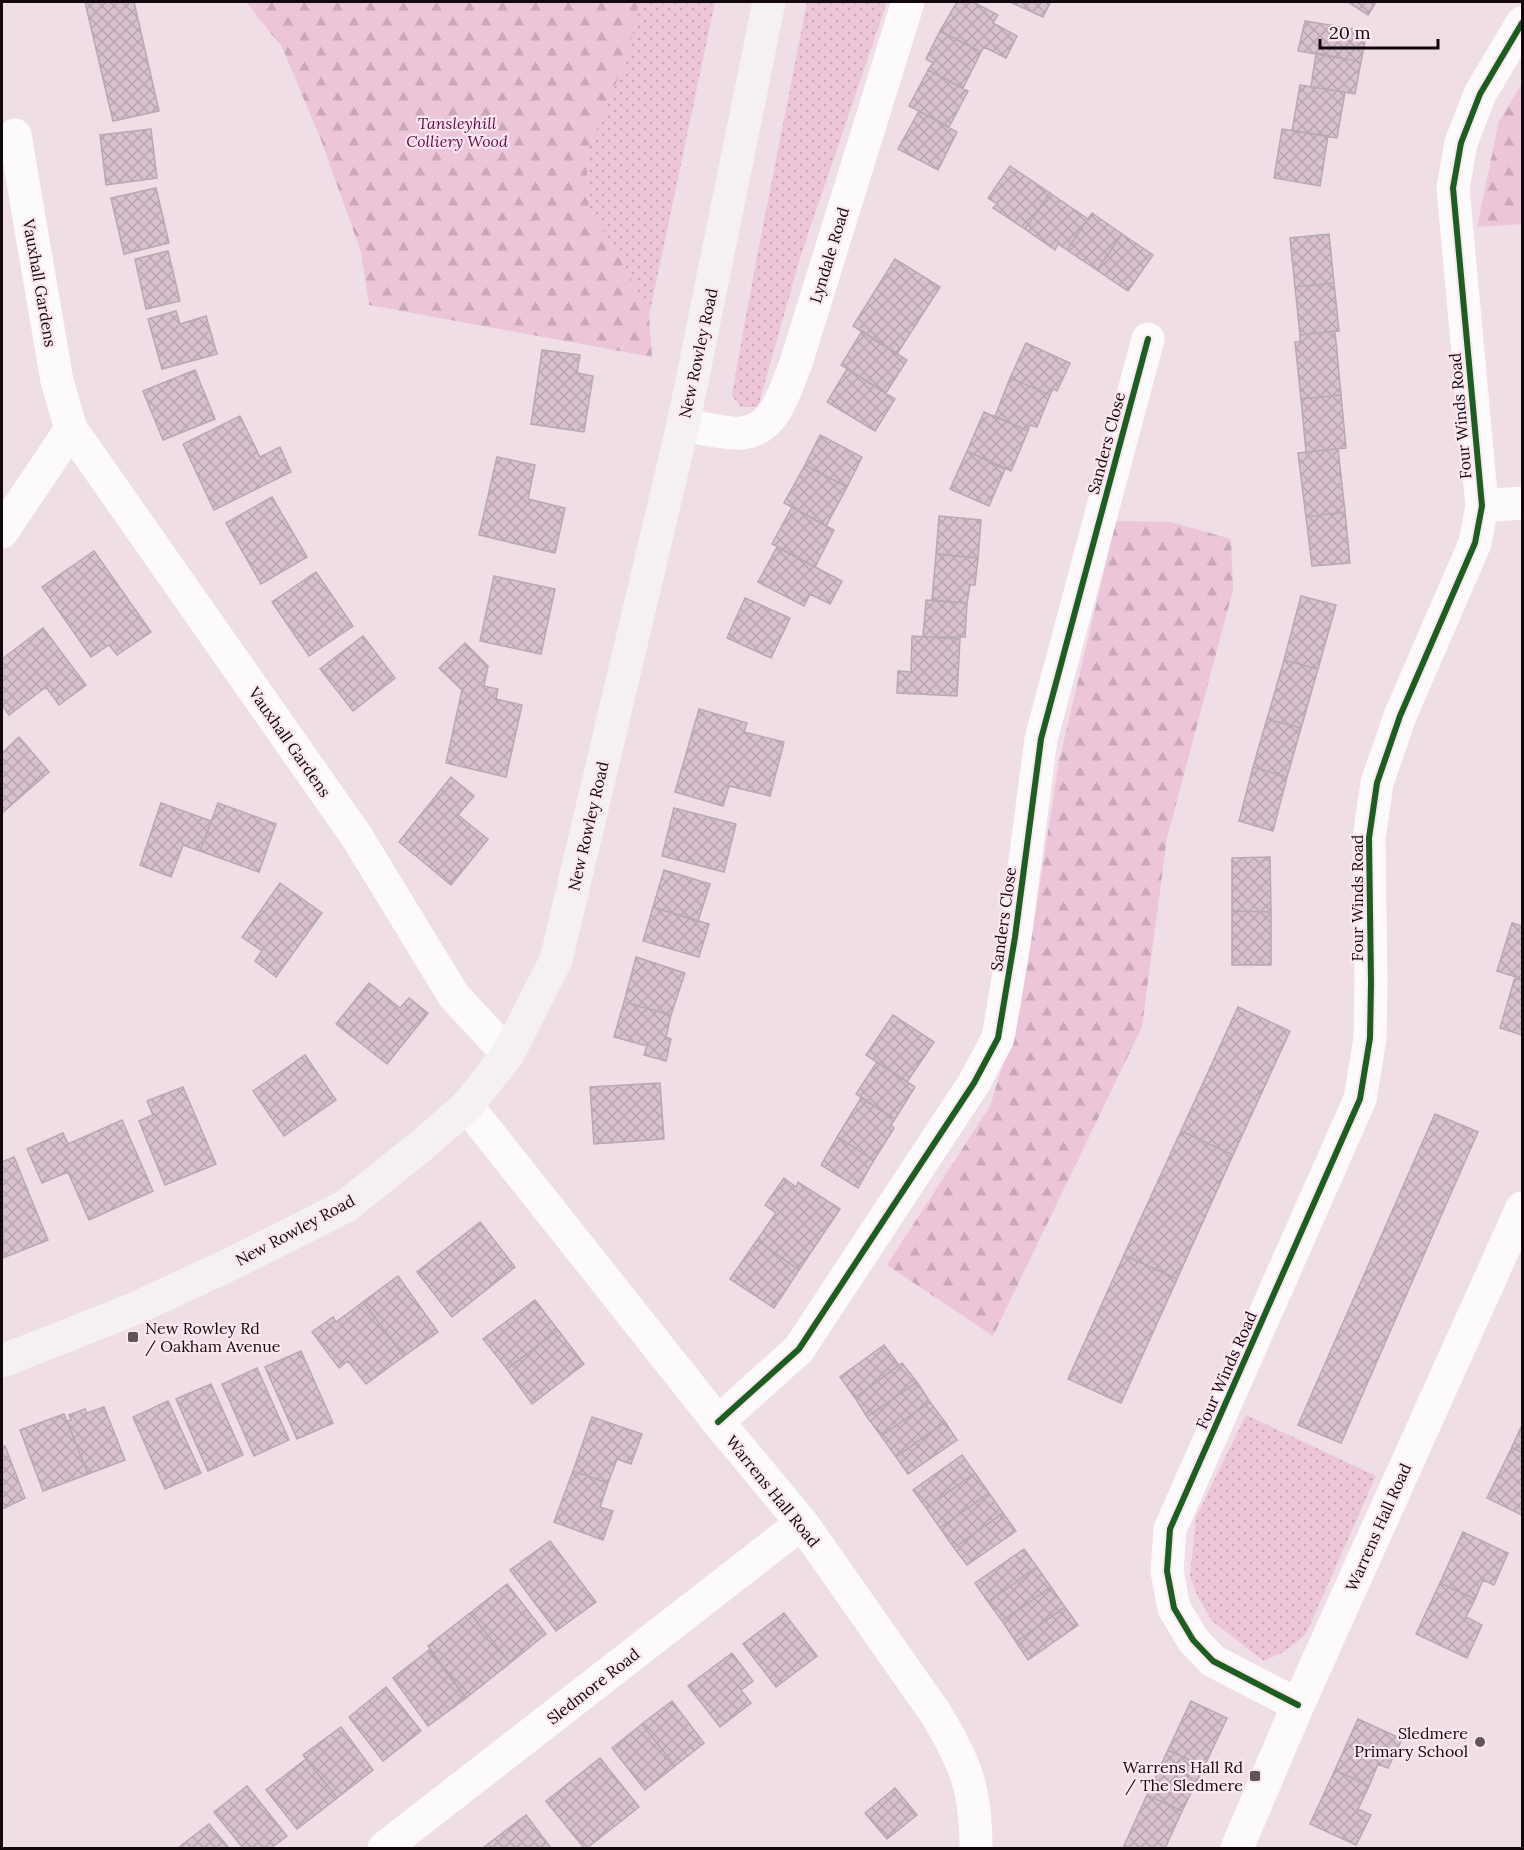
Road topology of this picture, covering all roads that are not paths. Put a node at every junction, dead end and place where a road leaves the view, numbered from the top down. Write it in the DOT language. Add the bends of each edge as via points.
graph roads {
  1 [pos="769,2"];
  2 [pos="908,2"];
  3 [pos="1522,23"];
  4 [pos="15,135"];
  5 [pos="1148,339"];
  6 [pos="683,425"];
  7 [pos="71,429"];
  8 [pos="1522,503"];
  9 [pos="1482,506"];
  10 [pos="2,532"];
  11 [pos="508,1054"];
  12 [pos="467,1106"];
  13 [pos="1522,1208"];
  14 [pos="2,1361"];
  15 [pos="718,1422"];
  16 [pos="802,1523"];
  17 [pos="1298,1705"];
  18 [pos="384,1848"];
  19 [pos="976,1848"];
  20 [pos="1237,1848"];
  1 -- 6 [label="main road, New Rowley Road"];
  2 -- 6 [label="street, Lyndale Road" via="796,363 775,413 761,426 743,433"];
  3 -- 9 [label="street, Four Winds Road" via="1480,94 1461,143 1453,188"];
  4 -- 7 [label="street, Vauxhall Gardens" via="57,381"];
  5 -- 15 [label="street, Sanders Close" via="1041,740 998,1038 974,1083 799,1349"];
  6 -- 11 [label="main road, New Rowley Road" via="556,960"];
  7 -- 10 [label="street"];
  7 -- 11 [label="street, Vauxhall Gardens" via="357,837 454,996"];
  8 -- 9 [label="street"];
  9 -- 17 [label="street, Four Winds Road" via="1475,543 1400,716 1377,783 1369,838 1370,1038 1360,1099 1170,1529 1167,1571 1174,1608 1193,1640 1213,1661"];
  11 -- 12 [label="main road, New Rowley Road"];
  12 -- 14 [label="main road, New Rowley Road" via="346,1206 134,1309"];
  12 -- 15 [label="street, Warrens Hall Road"];
  13 -- 17 [label="street, Warrens Hall Road"];
  15 -- 16 [label="street, Warrens Hall Road"];
  16 -- 18 [label="street, Sledmore Road"];
  16 -- 19 [label="street, Warrens Hall Road" via="956,1747 969,1779 976,1818"];
  17 -- 20 [label="street, Warrens Hall Road"];
}
